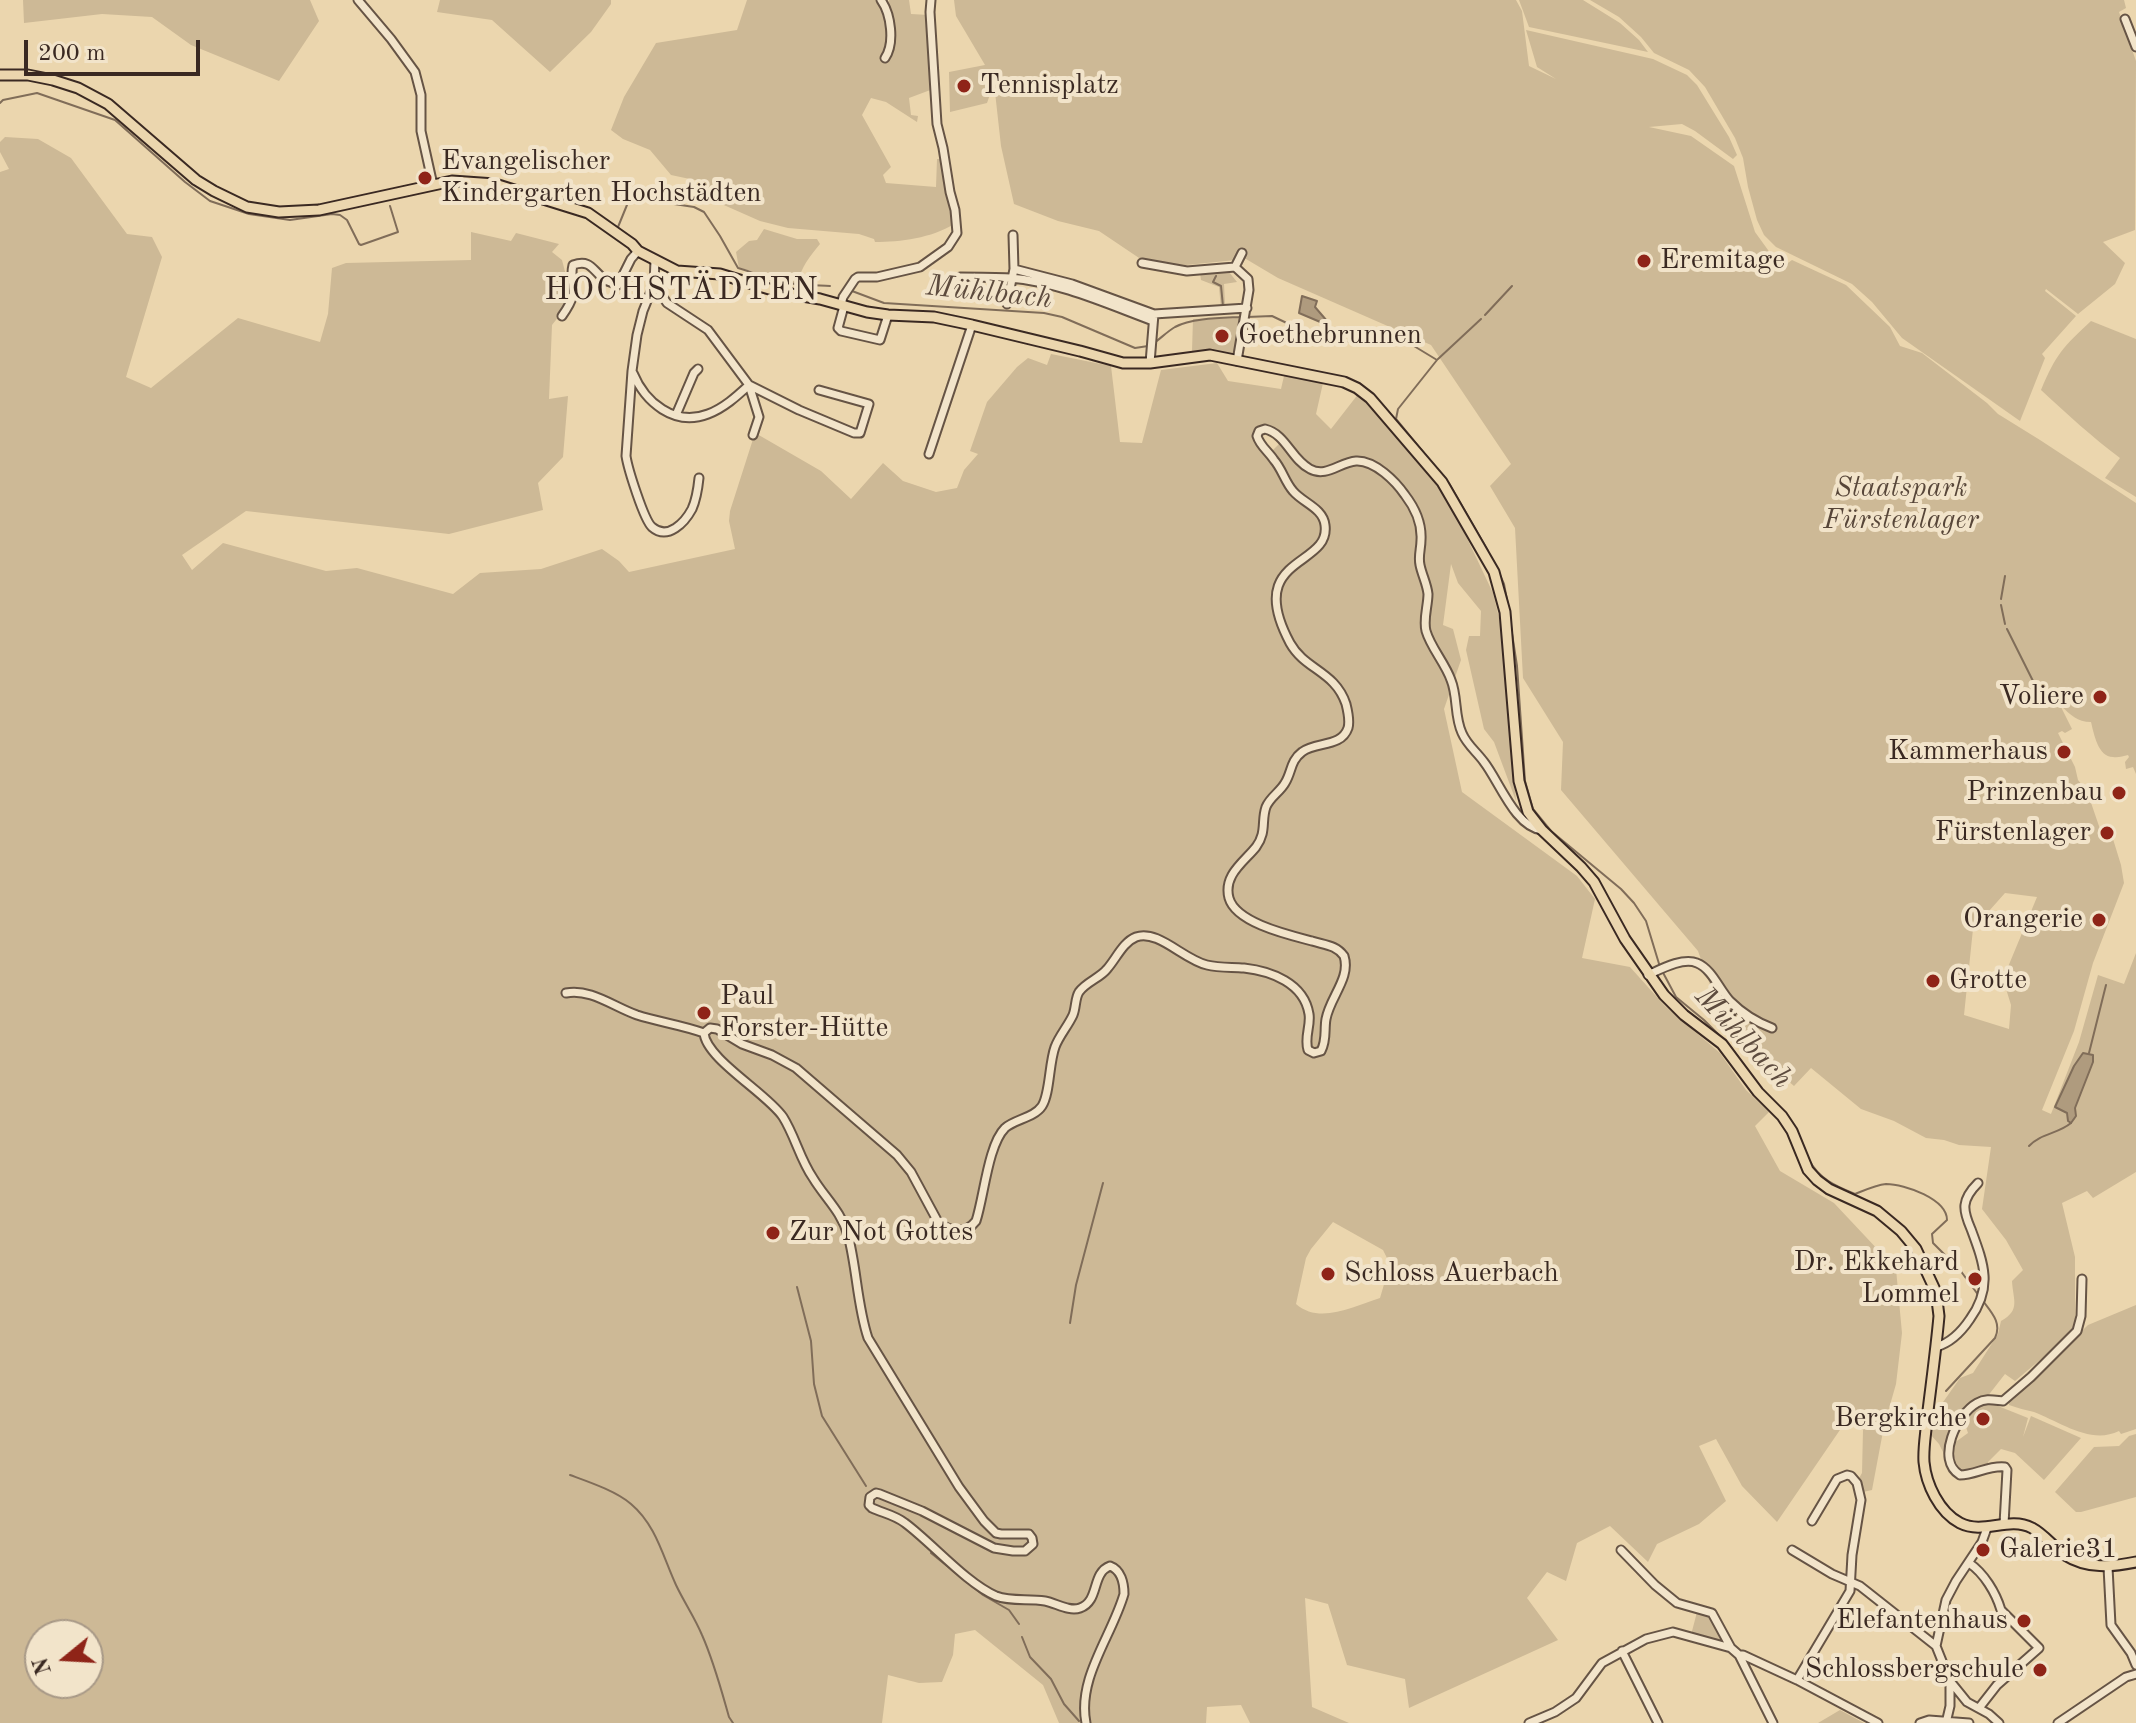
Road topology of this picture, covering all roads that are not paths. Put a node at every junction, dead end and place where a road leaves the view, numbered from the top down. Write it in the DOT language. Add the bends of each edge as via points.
graph roads {
  1 [pos="358,0"];
  2 [pos="881,0"];
  3 [pos="931,0"];
  4 [pos="2125,19"];
  5 [pos="2136,47"];
  6 [pos="885,58"];
  7 [pos="0,75"];
  8 [pos="433,185"];
  9 [pos="1013,235"];
  10 [pos="638,251"];
  11 [pos="1242,253"];
  12 [pos="655,260"];
  13 [pos="1142,263"];
  14 [pos="1235,267"];
  15 [pos="1014,269"];
  16 [pos="960,277"];
  17 [pos="1012,278"];
  18 [pos="654,284"];
  19 [pos="1071,287"];
  20 [pos="1007,304"];
  21 [pos="843,305"];
  22 [pos="888,315"];
  23 [pos="1246,315"];
  24 [pos="562,316"];
  25 [pos="1153,317"];
  26 [pos="972,325"];
  27 [pos="1237,361"];
  28 [pos="1150,363"];
  29 [pos="698,369"];
  30 [pos="632,371"];
  31 [pos="749,385"];
  32 [pos="819,390"];
  33 [pos="642,393"];
  34 [pos="630,397"];
  35 [pos="676,415"];
  36 [pos="753,435"];
  37 [pos="929,454"];
  38 [pos="699,478"];
  39 [pos="1542,830"];
  40 [pos="1653,973"];
  41 [pos="566,993"];
  42 [pos="1772,1028"];
  43 [pos="704,1033"];
  44 [pos="1978,1183"];
  45 [pos="2082,1279"];
  46 [pos="1936,1347"];
  47 [pos="1812,1521"];
  48 [pos="2004,1524"];
  49 [pos="1987,1528"];
  50 [pos="1621,1550"];
  51 [pos="1792,1550"];
  52 [pos="2136,1562"];
  53 [pos="1969,1563"];
  54 [pos="2108,1567"];
  55 [pos="1852,1584"];
  56 [pos="1936,1646"];
  57 [pos="1731,1648"];
  58 [pos="1622,1651"];
  59 [pos="1739,1655"];
  60 [pos="2136,1665"];
  61 [pos="2136,1674"];
  62 [pos="1797,1680"];
  63 [pos="1950,1681"];
  64 [pos="1979,1708"];
  65 [pos="1946,1722"];
  66 [pos="1086,1723"];
  67 [pos="1529,1723"];
  68 [pos="1658,1723"];
  69 [pos="1773,1723"];
  70 [pos="1878,1723"];
  71 [pos="1920,1723"];
  72 [pos="1969,1723"];
  73 [pos="1999,1723"];
  74 [pos="2061,1723"];
  1 -- 8 [label="street" via="415,72"];
  2 -- 6 [label="street" via="891,46"];
  3 -- 21 [label="street" via="937,124 957,233 948,247 920,267 858,277"];
  4 -- 5 [label="street"];
  7 -- 8 [label="main road" via="53,80 108,104 196,180 247,207 319,210"];
  8 -- 10 [label="main road" via="495,184 560,203 588,213"];
  9 -- 15 [label="street"];
  10 -- 12 [label="main road"];
  10 -- 24 [label="street" via="618,285 587,264 573,265 573,294"];
  11 -- 14 [label="street"];
  12 -- 18 [label="street"];
  12 -- 21 [label="main road" via="677,271 720,274"];
  13 -- 14 [label="street" via="1187,271"];
  14 -- 23 [label="street" via="1248,279"];
  15 -- 17 [label="street"];
  15 -- 19 [label="street"];
  16 -- 17 [label="street"];
  17 -- 19 [label="street"];
  17 -- 20 [label="street"];
  18 -- 30 [label="street" via="643,311"];
  18 -- 31 [label="street" via="667,303 708,330"];
  19 -- 25 [label="street"];
  21 -- 22 [label="main road"];
  21 -- 22 [label="street" via="841,331 880,340"];
  22 -- 26 [label="main road"];
  23 -- 25 [label="street"];
  23 -- 27 [label="street"];
  25 -- 28 [label="street"];
  26 -- 28 [label="main road" via="1123,363"];
  26 -- 37 [label="street"];
  27 -- 28 [label="main road" via="1203,355"];
  27 -- 39 [label="main road" via="1357,388 1422,456 1454,501 1494,572 1501,596 1520,789"];
  29 -- 35 [label="street"];
  30 -- 33 [label="street"];
  30 -- 34 [label="street"];
  31 -- 32 [label="street" via="860,433 869,404"];
  31 -- 35 [label="street" via="706,415"];
  31 -- 36 [label="street" via="759,417"];
  33 -- 34 [label="street"];
  33 -- 35 [label="street" via="664,412"];
  34 -- 38 [label="street" via="628,467 655,530 668,532 679,526 693,507"];
  39 -- 40 [label="main road" via="1594,882 1615,924"];
  39 -- 43 [label="street" via="1516,811 1459,727 1452,681 1426,629 1420,528 1405,495 1364,462 1311,470 1277,435 1262,430 1257,436 1260,444 1290,488 1317,510 1325,525 1319,545 1278,585 1276,610 1295,651 1336,684 1349,720 1338,741 1310,747 1295,758 1284,786 1267,804 1259,843 1232,874 1228,889 1233,906 1246,917 1333,946 1344,956 1346,971 1318,1053 1308,1050 1306,1043 1308,1009 1287,982 1255,970 1199,963 1152,937 1132,939 1077,997 1055,1048 1044,1103 1002,1132 976,1221 958,1231 938,1222 897,1155 808,1077 717,1029"];
  40 -- 42 [label="street" via="1689,961 1699,964 1729,1000"];
  40 -- 46 [label="main road" via="1664,995 1722,1044 1782,1116 1817,1180 1877,1211 1916,1249 1936,1292"];
  41 -- 43 [label="street" via="582,992 639,1016"];
  43 -- 66 [label="street" via="783,1118 812,1177 841,1216 873,1348 959,1487 996,1533 1026,1533 1033,1541 1025,1551 1002,1550 887,1496 876,1493 869,1505 912,1528 996,1596 1079,1609 1093,1596 1101,1571 1110,1566 1122,1579 1124,1594 1089,1682"];
  44 -- 46 [label="street" via="1965,1204 1984,1269 1982,1300 1957,1334"];
  45 -- 48 [label="street" via="2077,1331 2003,1401 1989,1399 1966,1412 1949,1444 1950,1466 1960,1475 2005,1467"];
  46 -- 49 [label="main road" via="1926,1472 1952,1518"];
  47 -- 55 [label="street" via="1837,1479 1854,1479 1861,1500"];
  48 -- 49 [label="main road"];
  48 -- 54 [label="main road" via="2030,1527 2073,1559"];
  49 -- 53 [label="street"];
  50 -- 57 [label="street" via="1673,1601 1712,1613"];
  51 -- 55 [label="street"];
  52 -- 54 [label="main road"];
  53 -- 56 [label="street" via="1946,1600"];
  53 -- 64 [label="street" via="2001,1610 2039,1648"];
  54 -- 60 [label="street" via="2111,1625"];
  55 -- 56 [label="street"];
  55 -- 62 [label="street"];
  56 -- 63 [label="street"];
  57 -- 58 [label="street" via="1673,1632"];
  57 -- 59 [label="street"];
  58 -- 67 [label="street" via="1602,1663 1576,1698"];
  58 -- 68 [label="street"];
  59 -- 62 [label="street"];
  59 -- 69 [label="street"];
  61 -- 74 [label="street"];
  62 -- 70 [label="street"];
  63 -- 64 [label="street"];
  63 -- 65 [label="street"];
  64 -- 73 [label="street"];
  65 -- 71 [label="street"];
  65 -- 72 [label="street"];
}
